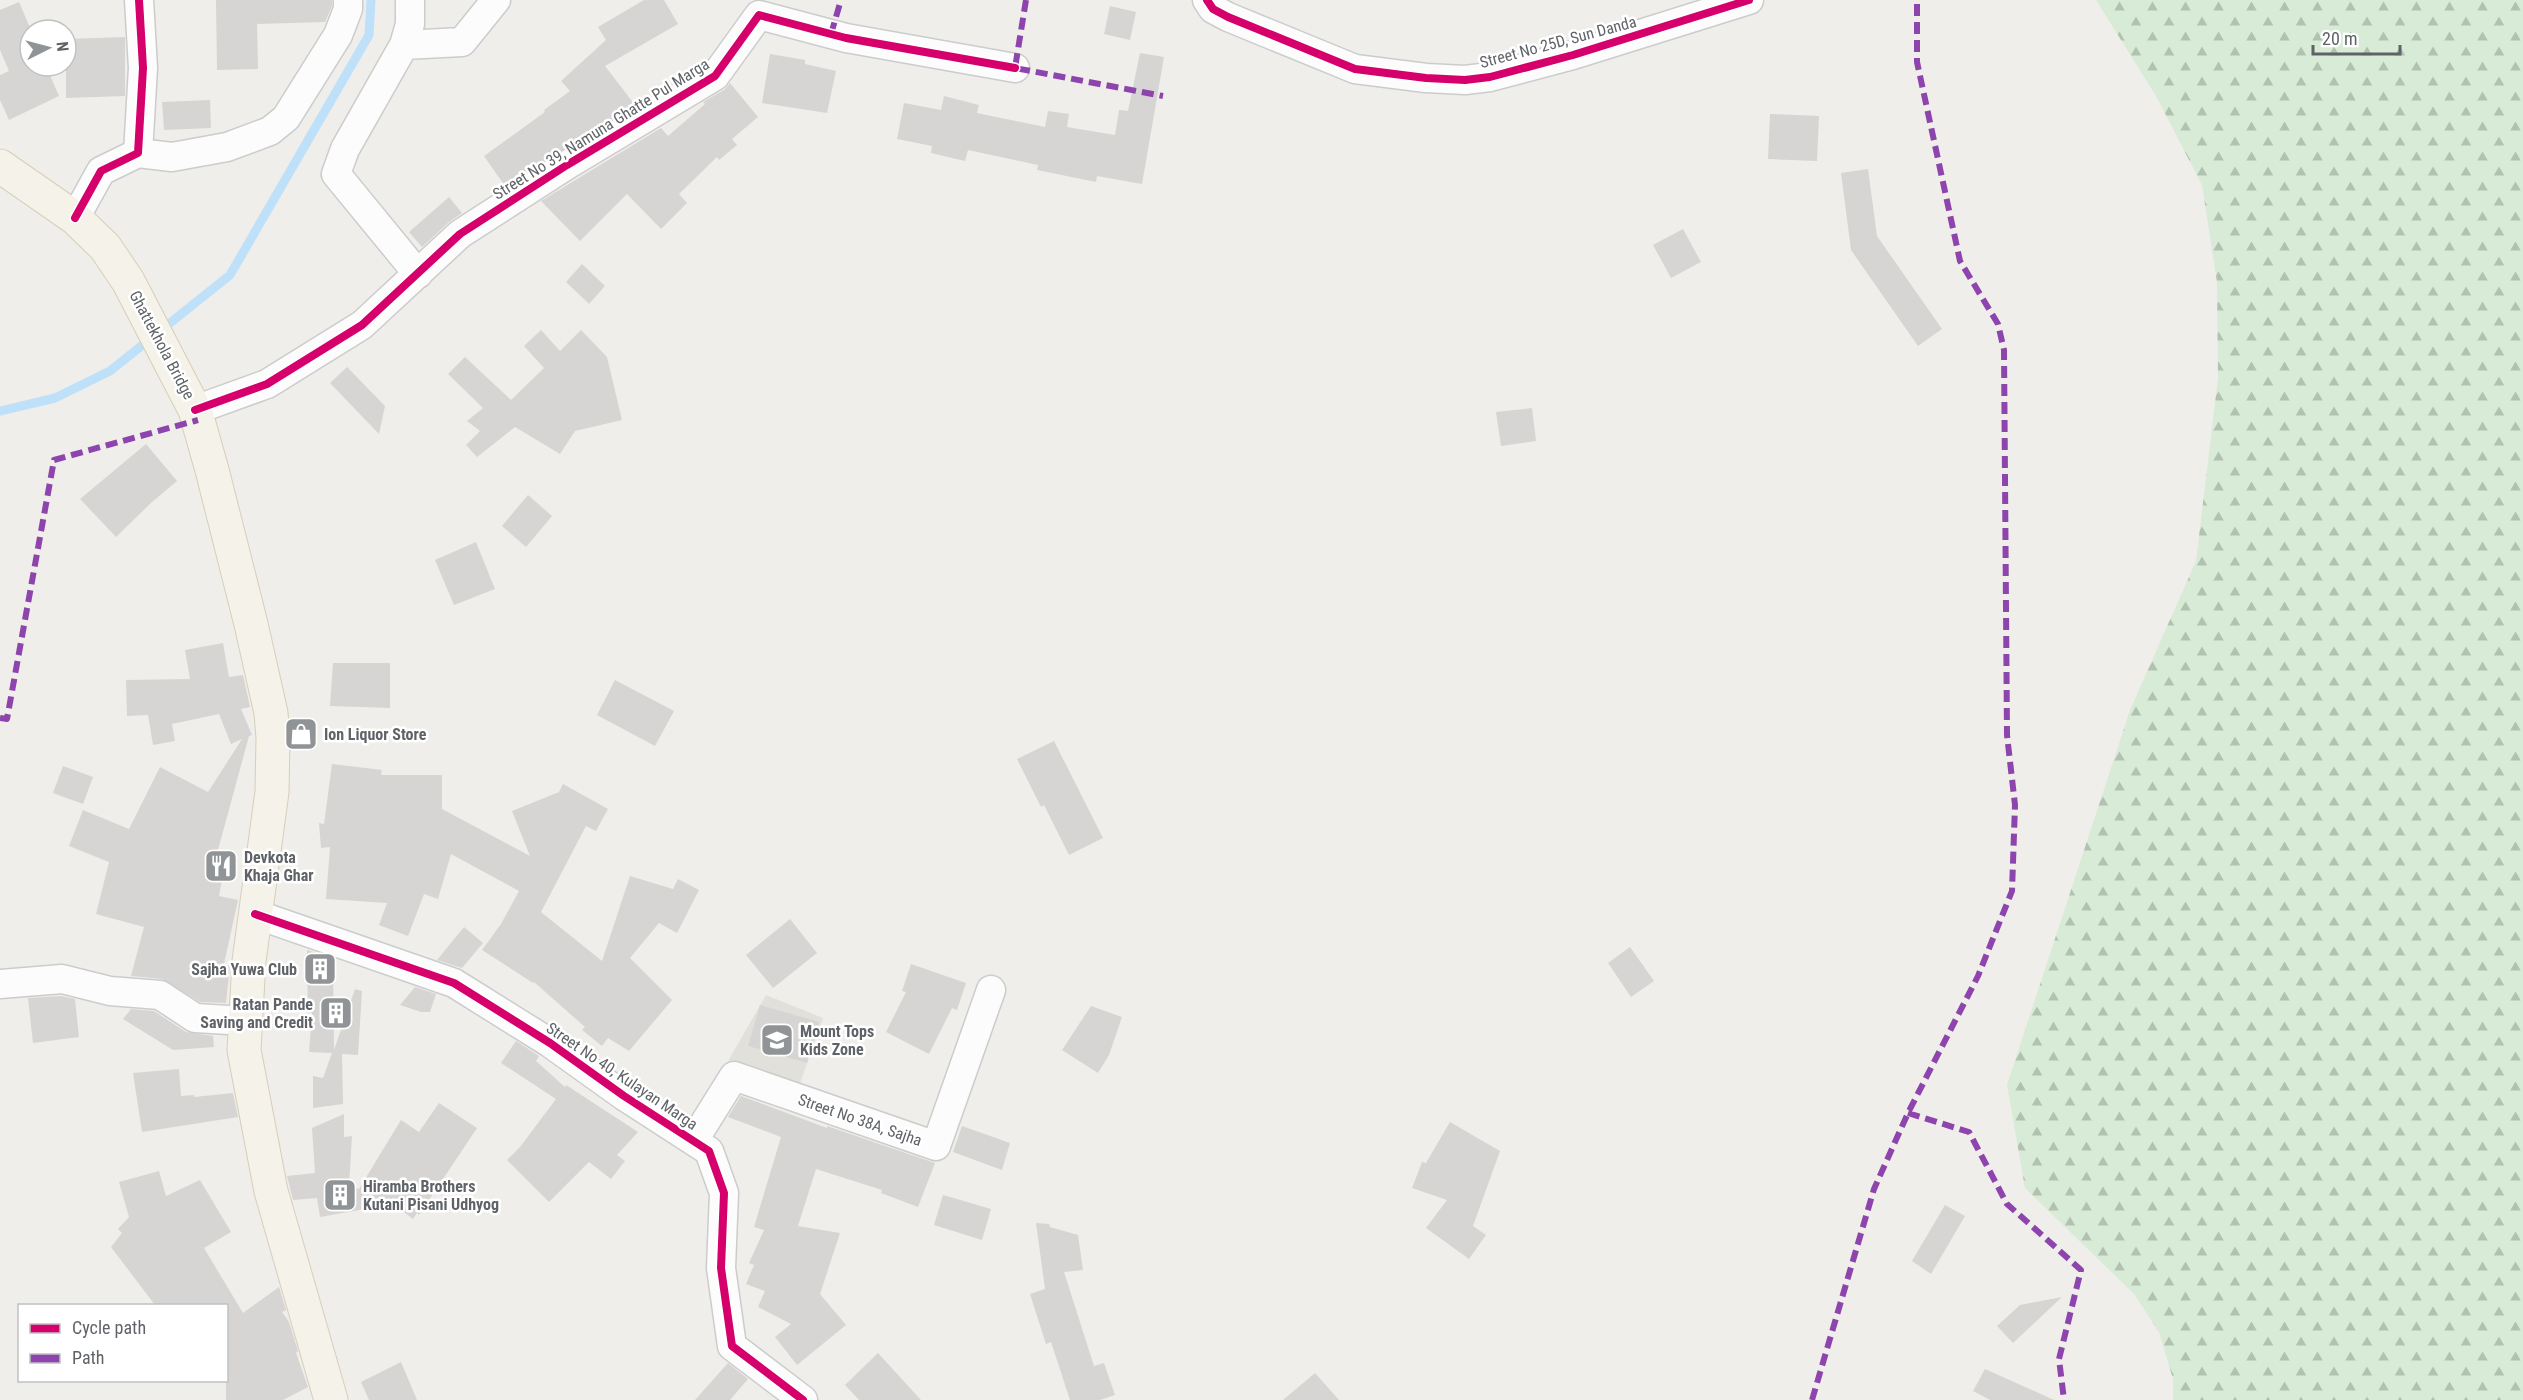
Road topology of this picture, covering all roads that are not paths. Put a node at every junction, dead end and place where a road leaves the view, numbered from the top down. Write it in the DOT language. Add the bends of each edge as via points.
graph roads {
  1 [pos="139,0"];
  2 [pos="348,0"];
  3 [pos="410,0"];
  4 [pos="496,0"];
  5 [pos="1207,0"];
  6 [pos="1749,0"];
  7 [pos="404,45"];
  8 [pos="1015,68"];
  9 [pos="138,153"];
  10 [pos="0,166"];
  11 [pos="75,218"];
  12 [pos="418,274"];
  13 [pos="195,410"];
  14 [pos="255,914"];
  15 [pos="0,984"];
  16 [pos="991,990"];
  17 [pos="246,1021"];
  18 [pos="694,1140"];
  19 [pos="331,1400"];
  20 [pos="803,1400"];
  1 -- 9 [label="street" via="142,68"];
  2 -- 9 [label="street" via="339,34 286,118 270,131 228,147 172,157"];
  3 -- 7 [label="street" via="410,24"];
  4 -- 7 [label="street" via="462,42"];
  5 -- 6 [label="street, Street No 25D, Sun Danda" via="1213,9 1228,17 1354,69 1454,80 1490,76 1573,55"];
  7 -- 12 [label="street" via="345,149 336,174"];
  8 -- 12 [label="street, Street No 39, Namuna Ghatte Pul Marga" via="846,38 759,15 715,76 460,234"];
  9 -- 11 [label="street" via="101,171"];
  10 -- 11 [label="main road, Ghattekhola Bridge"];
  11 -- 13 [label="main road, Ghattekhola Bridge" via="98,239 128,281"];
  12 -- 13 [label="street, Street No 39, Namuna Ghatte Pul Marga" via="362,325 267,384"];
  13 -- 14 [label="main road, Ghattekhola Bridge" via="270,713 274,767"];
  14 -- 17 [label="main road, Ghattekhola Bridge"];
  14 -- 18 [label="street, Street No 40, Kulayan Marga" via="454,983"];
  15 -- 17 [label="street" via="62,980 110,991 160,995 195,1018"];
  16 -- 18 [label="street, Street No 38A, Sajha" via="936,1146 734,1076"];
  17 -- 19 [label="main road, Ghattekhola Bridge" via="244,1050 271,1191"];
  18 -- 20 [label="street, Street No 40, Kulayan Marga" via="709,1151 724,1193 721,1268 732,1346"];
}
